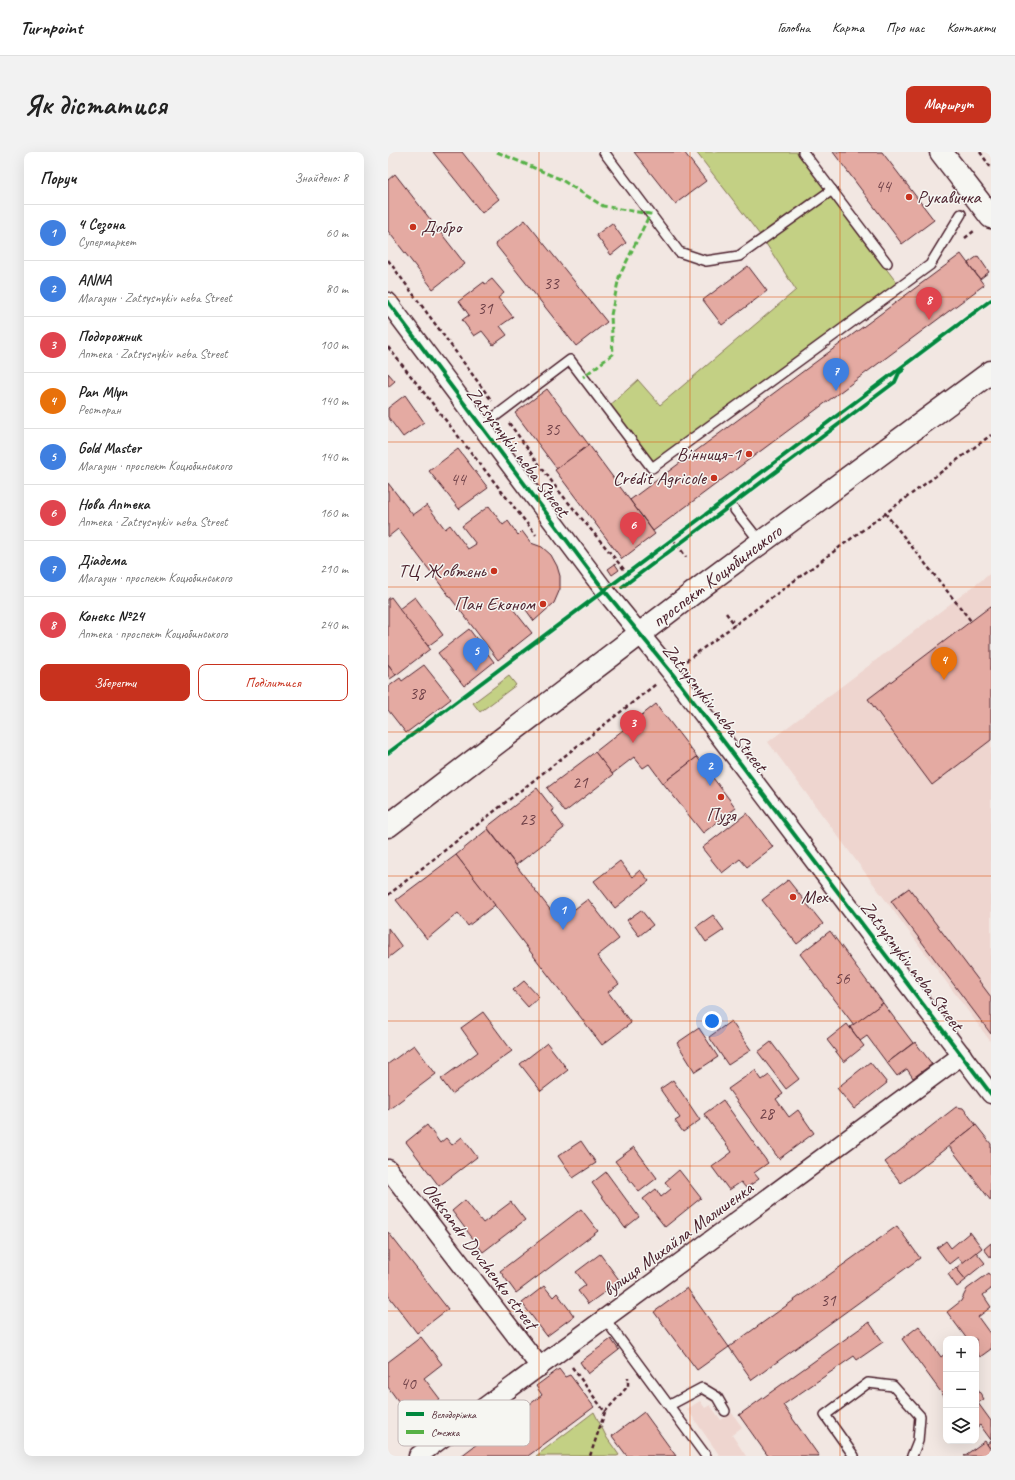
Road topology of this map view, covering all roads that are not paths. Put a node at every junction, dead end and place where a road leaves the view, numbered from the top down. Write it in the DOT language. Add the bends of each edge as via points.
graph roads {
  1 [pos="604,152"];
  2 [pos="803,152"];
  3 [pos="941,152"];
  4 [pos="832,190"];
  5 [pos="961,214"];
  6 [pos="991,217"];
  7 [pos="887,263"];
  8 [pos="388,302"];
  9 [pos="991,372"];
  10 [pos="482,427"];
  11 [pos="735,510"];
  12 [pos="761,543"];
  13 [pos="640,634"];
  14 [pos="388,826"];
  15 [pos="962,1055"];
  16 [pos="991,1094"];
  17 [pos="388,1169"];
  18 [pos="605,1319"];
  19 [pos="540,1367"];
  20 [pos="495,1400"];
  21 [pos="670,1405"];
  22 [pos="724,1411"];
  23 [pos="432,1446"];
  24 [pos="418,1456"];
  25 [pos="706,1456"];
  26 [pos="854,1456"];
  27 [pos="912,1456"];
  1 -- 4 [label="lane" via="679,252 706,261 739,256"];
  2 -- 4 [label="lane"];
  3 -- 6 [label="main road"];
  4 -- 7 [label="lane"];
  5 -- 10 [label="lane" via="930,265 652,468 570,360"];
  8 -- 10 [label="street, Zatsysnykiv neba Street"];
  9 -- 12 [label="main road, проспект Коцюбинського"];
  10 -- 13 [label="street, Zatsysnykiv neba Street"];
  11 -- 12 [label="lane"];
  12 -- 13 [label="main road, проспект Коцюбинського"];
  13 -- 14 [label="main road, проспект Коцюбинського"];
  13 -- 15 [label="street, Zatsysnykiv neba Street"];
  15 -- 16 [label="street, Zatsysnykiv neba Street"];
  15 -- 18 [label="street, вулиця Михайла Малишенка"];
  17 -- 19 [label="street, Oleksandr Dovzhenko street"];
  18 -- 19 [label="street, вулиця Михайла Малишенка"];
  18 -- 21 [label="lane"];
  19 -- 20 [label="street, вулиця Михайла Малишенка"];
  21 -- 22 [label="lane" via="702,1388 717,1397"];
  21 -- 25 [label="lane"];
  23 -- 24 [label="street, вулиця Михайла Малишенка"];
  26 -- 27 [label="lane" via="825,1415 868,1383 893,1386 920,1416 918,1441"];
}
